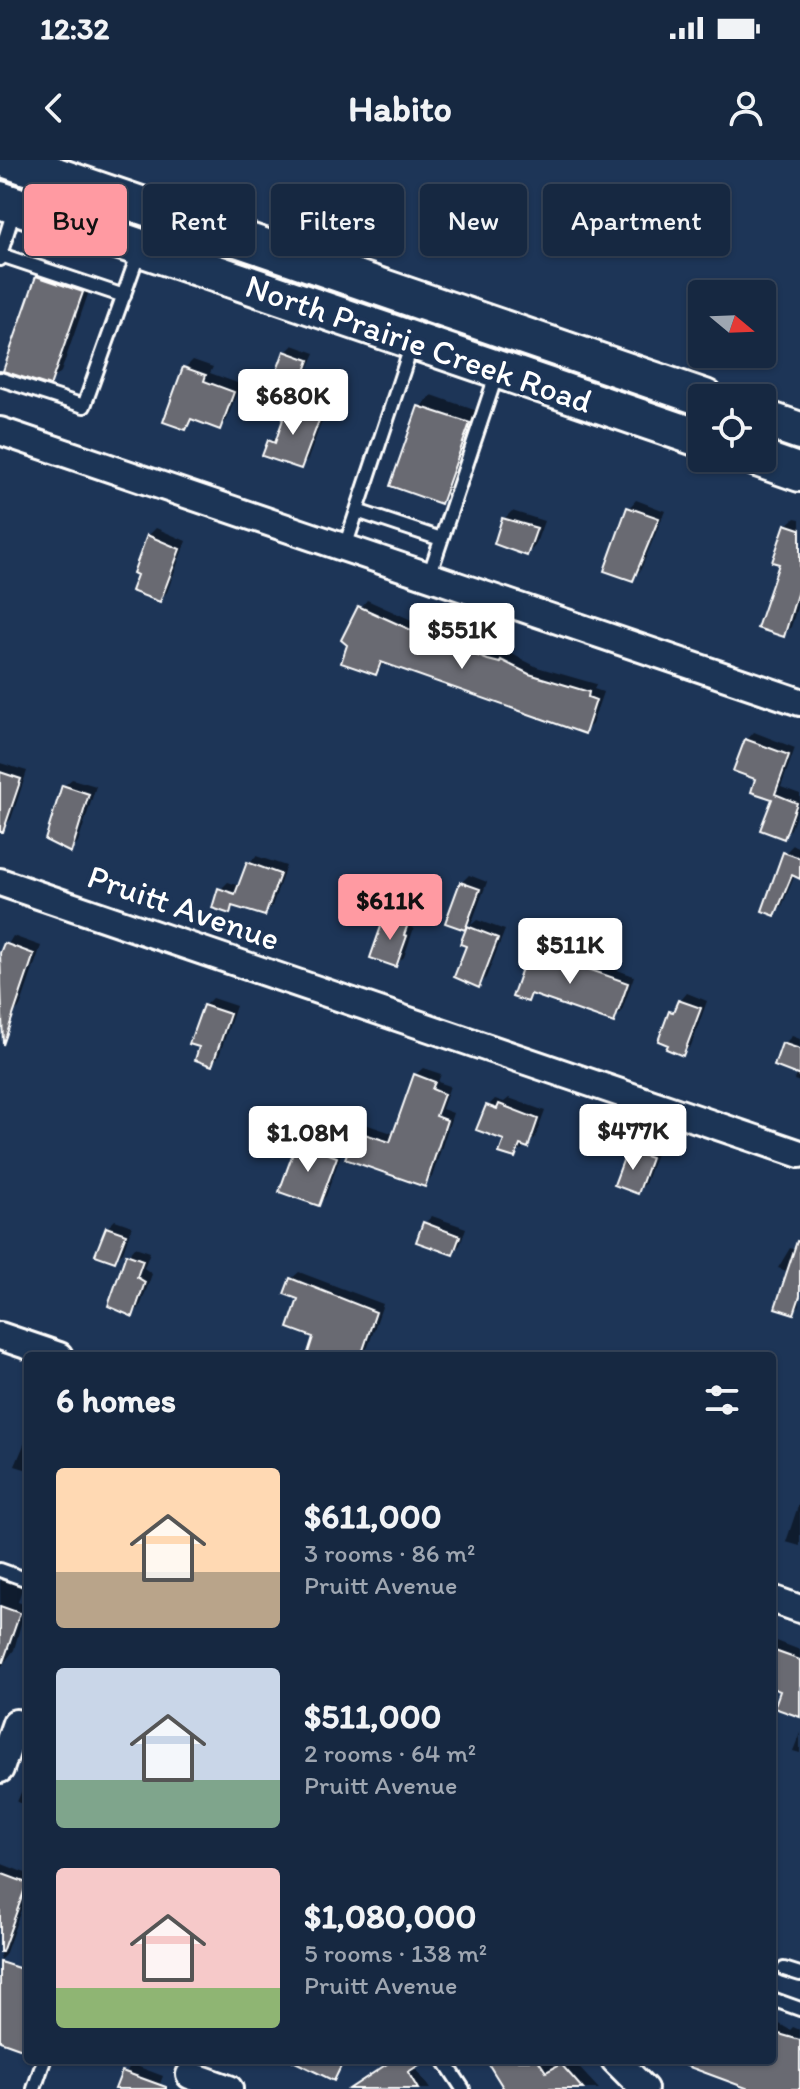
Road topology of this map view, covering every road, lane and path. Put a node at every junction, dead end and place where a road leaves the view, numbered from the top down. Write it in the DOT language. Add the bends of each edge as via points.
graph roads {
  1 [pos="9,160"];
  2 [pos="47,166"];
  3 [pos="8,203"];
  4 [pos="140,248"];
  5 [pos="0,257"];
  6 [pos="124,296"];
  7 [pos="413,341"];
  8 [pos="498,370"];
  9 [pos="0,379"];
  10 [pos="688,392"];
  11 [pos="776,423"];
  12 [pos="0,431"];
  13 [pos="800,431"];
  14 [pos="688,434"];
  15 [pos="776,465"];
  16 [pos="800,473"];
  17 [pos="357,511"];
  18 [pos="441,539"];
  19 [pos="345,547"];
  20 [pos="429,576"];
  21 [pos="800,702"];
  22 [pos="0,882"];
  23 [pos="800,1154"];
  24 [pos="0,1336"];
  25 [pos="47,1352"];
  26 [pos="0,1570"];
  27 [pos="24,1579"];
  28 [pos="776,1600"];
  29 [pos="800,1609"];
  30 [pos="15,1722"];
  31 [pos="0,1769"];
  32 [pos="784,1969"];
  33 [pos="800,1974"];
  34 [pos="776,2000"];
  35 [pos="800,2009"];
  36 [pos="43,2064"];
  37 [pos="447,2064"];
  38 [pos="619,2064"];
  39 [pos="190,2075"];
  40 [pos="34,2089"];
  41 [pos="229,2089"];
  42 [pos="463,2089"];
  43 [pos="644,2089"];
  1 -- 2 [label="main road, North Prairie Creek Road"];
  2 -- 10 [label="main road, North Prairie Creek Road"];
  3 -- 4 [label="main road, North Prairie Creek Road"];
  3 -- 5 [label="lane"];
  4 -- 6 [label="lane"];
  4 -- 7 [label="main road, North Prairie Creek Road"];
  5 -- 6 [label="lane"];
  6 -- 9 [label="lane" via="84,406"];
  7 -- 8 [label="main road, North Prairie Creek Road"];
  7 -- 17 [label="lane"];
  8 -- 14 [label="main road, North Prairie Creek Road"];
  8 -- 18 [label="lane"];
  11 -- 13 [label="main road"];
  12 -- 19 [label="street"];
  15 -- 16 [label="main road"];
  17 -- 18 [label="lane"];
  17 -- 19 [label="lane"];
  18 -- 20 [label="lane"];
  19 -- 20 [label="street"];
  20 -- 21 [label="street"];
  22 -- 23 [label="street, Pruitt Avenue"];
  24 -- 25 [label="street"];
  26 -- 27 [label="lane"];
  28 -- 29 [label="street"];
  30 -- 31 [label="street"];
  32 -- 33 [label="lane"];
  34 -- 35 [label="lane"];
  36 -- 40 [label="lane"];
  37 -- 42 [label="lane"];
  38 -- 43 [label="street"];
  39 -- 41 [label="street"];
}
